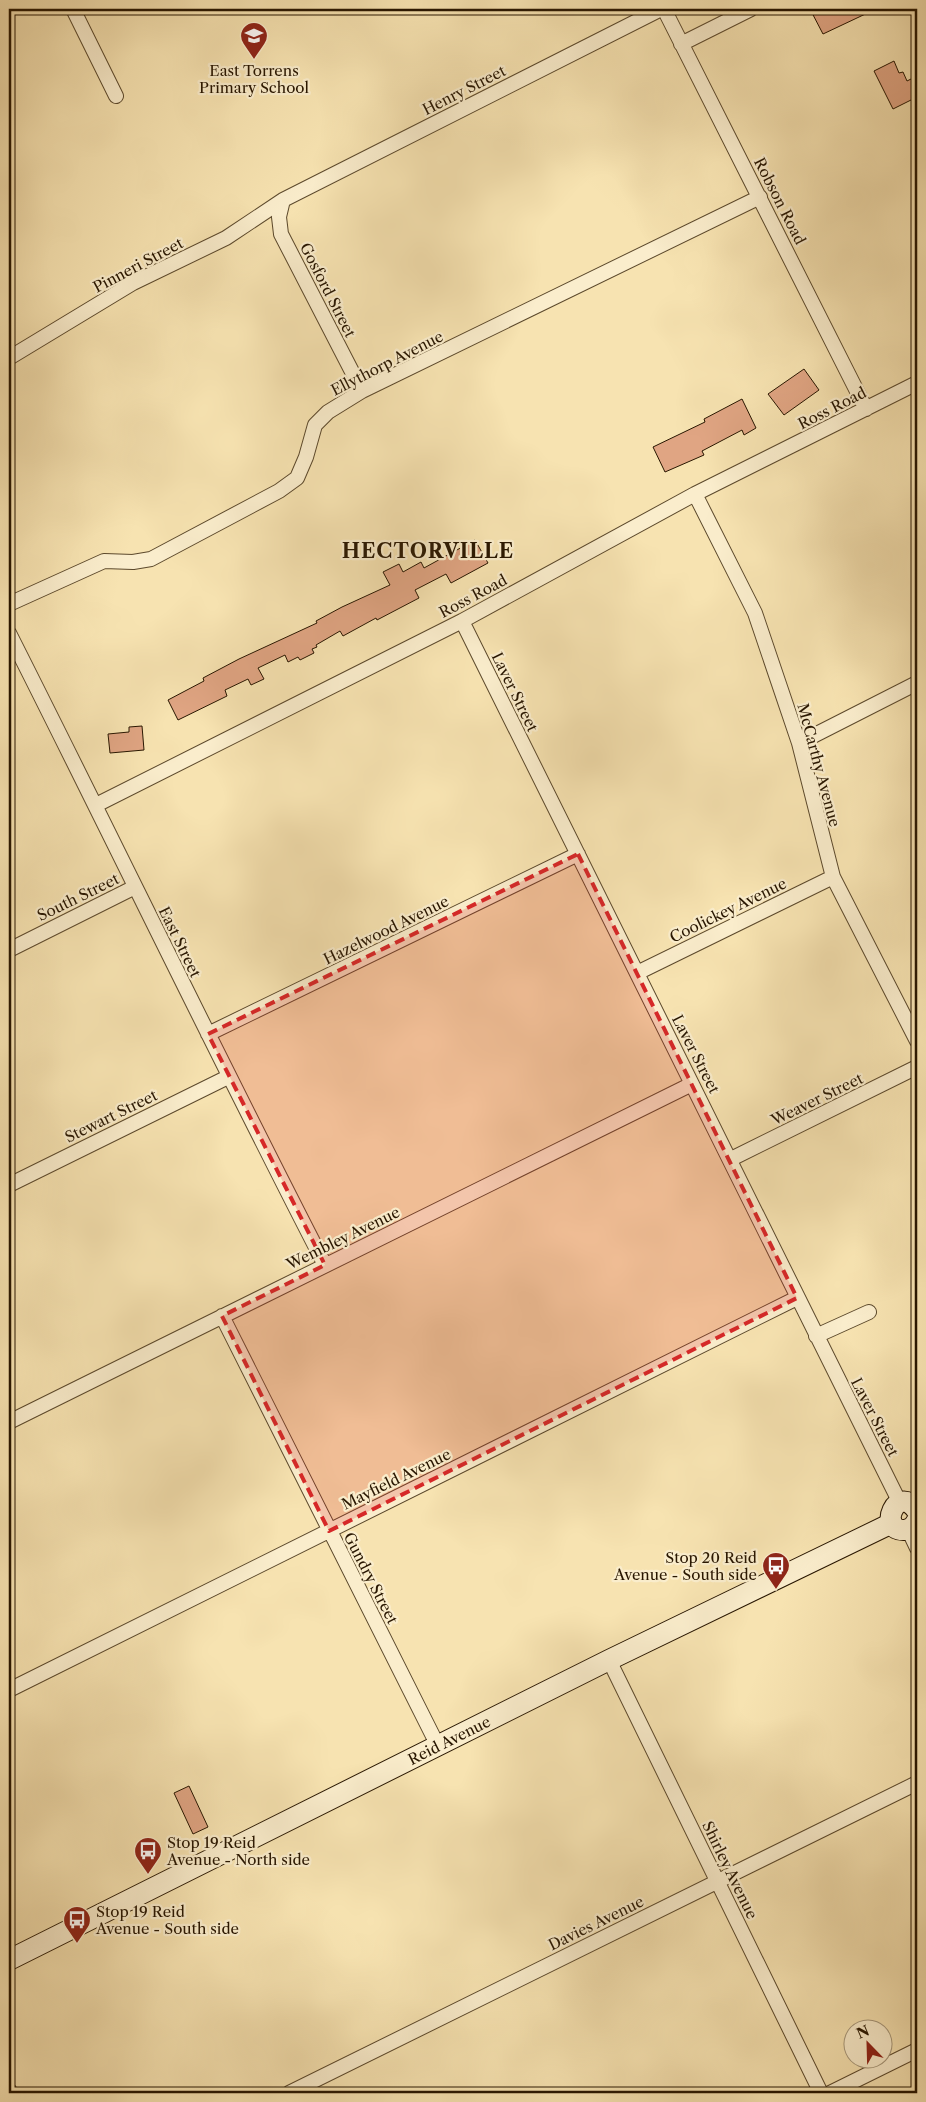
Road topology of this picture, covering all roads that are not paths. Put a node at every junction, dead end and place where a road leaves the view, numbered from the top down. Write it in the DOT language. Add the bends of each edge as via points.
graph roads {
  1 [pos="73,9"];
  2 [pos="662,9"];
  3 [pos="750,9"];
  4 [pos="681,44"];
  5 [pos="116,96"];
  6 [pos="760,197"];
  7 [pos="282,200"];
  8 [pos="9,358"];
  9 [pos="917,383"];
  10 [pos="362,392"];
  11 [pos="866,409"];
  12 [pos="695,494"];
  13 [pos="9,604"];
  14 [pos="462,621"];
  15 [pos="9,632"];
  16 [pos="917,683"];
  17 [pos="799,743"];
  18 [pos="96,805"];
  19 [pos="578,854"];
  20 [pos="833,877"];
  21 [pos="135,887"];
  22 [pos="9,950"];
  23 [pos="637,973"];
  24 [pos="208,1034"];
  25 [pos="917,1041"];
  26 [pos="917,1067"];
  27 [pos="228,1077"];
  28 [pos="692,1084"];
  29 [pos="731,1159"];
  30 [pos="9,1185"];
  31 [pos="325,1265"];
  32 [pos="798,1298"];
  33 [pos="869,1312"];
  34 [pos="222,1316"];
  35 [pos="816,1336"];
  36 [pos="9,1422"];
  37 [pos="910,1515"];
  38 [pos="328,1531"];
  39 [pos="917,1548"];
  40 [pos="609,1660"];
  41 [pos="9,1690"];
  42 [pos="438,1746"];
  43 [pos="917,1783"];
  44 [pos="718,1882"];
  45 [pos="10,1955"];
  46 [pos="917,2050"];
  47 [pos="9,2090"];
  48 [pos="11,2093"];
  49 [pos="289,2093"];
  50 [pos="821,2093"];
  51 [pos="830,2093"];
  1 -- 5 [label="street"];
  2 -- 4 [label="street, Robson Road"];
  2 -- 7 [label="street, Henry Street"];
  3 -- 4 [label="street"];
  4 -- 6 [label="street, Robson Road"];
  6 -- 10 [label="street, Ellythorp Avenue"];
  6 -- 11 [label="street, Robson Road"];
  7 -- 8 [label="street, Pinneri Street" via="226,238 134,284"];
  7 -- 10 [label="street, Gosford Street" via="281,234"];
  9 -- 11 [label="street, Ross Road"];
  10 -- 13 [label="street, Ellythorp Avenue" via="328,412 316,425 297,478 279,491 151,559 104,561"];
  11 -- 12 [label="street, Ross Road"];
  12 -- 14 [label="street, Ross Road"];
  12 -- 17 [label="street, McCarthy Avenue" via="755,613"];
  14 -- 18 [label="street, Ross Road"];
  14 -- 19 [label="street, Laver Street"];
  15 -- 18 [label="street, East Street"];
  16 -- 17 [label="street"];
  17 -- 20 [label="street, McCarthy Avenue"];
  18 -- 21 [label="street, East Street"];
  19 -- 23 [label="street, Laver Street"];
  19 -- 24 [label="street, Hazelwood Avenue"];
  20 -- 23 [label="street, Coolickey Avenue"];
  20 -- 25 [label="street, McCarthy Avenue"];
  21 -- 22 [label="street, South Street"];
  21 -- 24 [label="street, East Street"];
  23 -- 28 [label="street, Laver Street"];
  24 -- 27 [label="street, East Street"];
  26 -- 29 [label="street, Weaver Street"];
  27 -- 30 [label="street, Stewart Street"];
  27 -- 31 [label="street, East Street"];
  28 -- 29 [label="street, Laver Street"];
  28 -- 31 [label="street, Wembley Avenue"];
  29 -- 32 [label="street, Laver Street"];
  31 -- 34 [label="street, Wembley Avenue"];
  32 -- 35 [label="street, Laver Street"];
  32 -- 38 [label="street, Mayfield Avenue"];
  33 -- 35 [label="street"];
  34 -- 36 [label="street, Wembley Avenue"];
  34 -- 38 [label="street, Gundry Street"];
  35 -- 37 [label="street, Laver Street"];
  37 -- 39 [label="street, Laver Street"];
  37 -- 40 [label="street, Reid Avenue"];
  38 -- 41 [label="street, Mayfield Avenue"];
  38 -- 42 [label="street, Gundry Street"];
  40 -- 42 [label="street, Reid Avenue"];
  40 -- 44 [label="street, Shirley Avenue"];
  42 -- 45 [label="street, Reid Avenue"];
  43 -- 44 [label="street, Davies Avenue"];
  44 -- 49 [label="street, Davies Avenue"];
  44 -- 50 [label="street, Shirley Avenue"];
  46 -- 51 [label="street"];
  47 -- 48 [label="street"];
}
